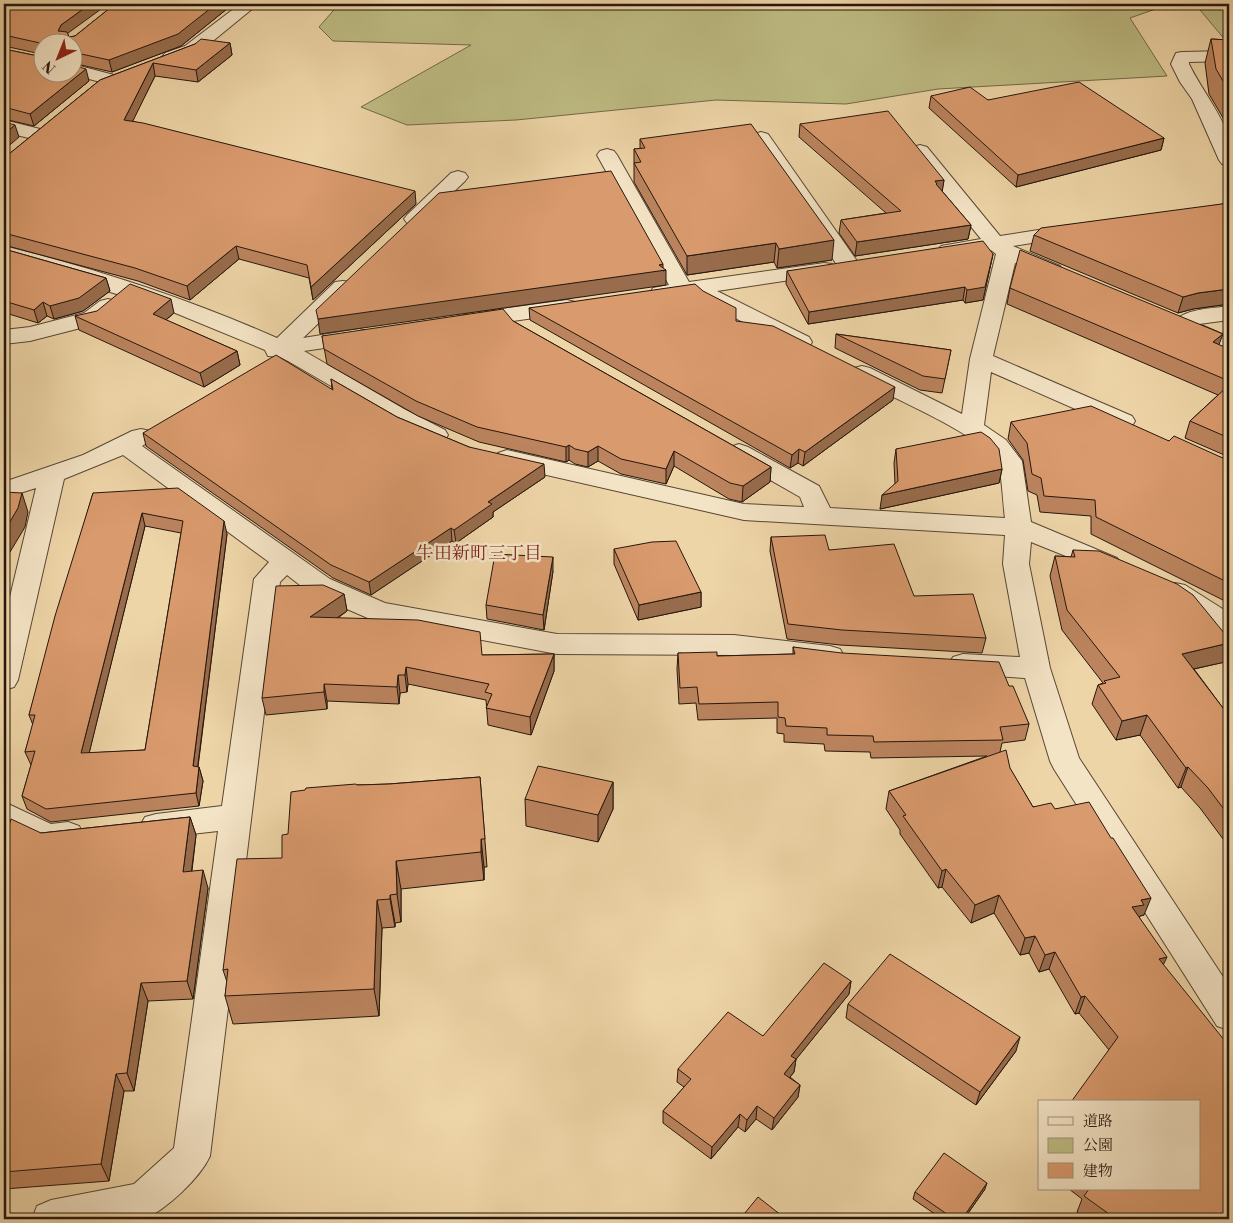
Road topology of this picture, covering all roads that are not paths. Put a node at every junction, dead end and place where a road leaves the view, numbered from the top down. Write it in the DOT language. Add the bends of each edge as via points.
graph roads {
  1 [pos="250,4"];
  2 [pos="1229,56"];
  3 [pos="156,63"];
  4 [pos="82,72"];
  5 [pos="130,74"];
  6 [pos="112,80"];
  7 [pos="89,93"];
  8 [pos="52,122"];
  9 [pos="4,126"];
  10 [pos="761,138"];
  11 [pos="909,138"];
  12 [pos="607,155"];
  13 [pos="1229,160"];
  14 [pos="458,177"];
  15 [pos="1093,228"];
  16 [pos="401,232"];
  17 [pos="1001,248"];
  18 [pos="4,252"];
  19 [pos="927,253"];
  20 [pos="358,273"];
  21 [pos="1072,279"];
  22 [pos="130,288"];
  23 [pos="691,289"];
  24 [pos="644,296"];
  25 [pos="586,304"];
  26 [pos="1229,313"];
  27 [pos="510,315"];
  28 [pos="452,323"];
  29 [pos="375,334"];
  30 [pos="532,334"];
  31 [pos="4,337"];
  32 [pos="1229,345"];
  33 [pos="279,348"];
  34 [pos="981,359"];
  35 [pos="261,365"];
  36 [pos="159,426"];
  37 [pos="972,428"];
  38 [pos="1141,429"];
  39 [pos="717,439"];
  40 [pos="453,442"];
  41 [pos="126,446"];
  42 [pos="481,452"];
  43 [pos="52,475"];
  44 [pos="4,490"];
  45 [pos="822,516"];
  46 [pos="1019,527"];
  47 [pos="286,562"];
  48 [pos="1127,572"];
  49 [pos="1154,584"];
  50 [pos="1229,626"];
  51 [pos="9,634"];
  52 [pos="850,657"];
  53 [pos="938,662"];
  54 [pos="1036,668"];
  55 [pos="4,680"];
  56 [pos="4,814"];
  57 [pos="236,817"];
  58 [pos="1229,1015"];
  59 [pos="51,1219"];
  1 -- 3 [label="street" via="191,50"];
  2 -- 13 [label="street" via="1182,57 1180,64 1201,98"];
  4 -- 6 [label="street"];
  5 -- 6 [label="street"];
  6 -- 7 [label="street"];
  8 -- 9 [label="street" via="30,140"];
  10 -- 23 [label="street" via="859,264"];
  11 -- 17 [label="street"];
  12 -- 23 [label="street"];
  14 -- 16 [label="street"];
  15 -- 17 [label="street"];
  17 -- 19 [label="street"];
  17 -- 21 [label="street"];
  17 -- 34 [label="street"];
  18 -- 22 [label="street"];
  20 -- 33 [label="street"];
  22 -- 31 [label="street" via="92,318 30,334"];
  22 -- 33 [label="street" via="225,322"];
  23 -- 24 [label="street"];
  23 -- 37 [label="street"];
  25 -- 27 [label="street"];
  26 -- 32 [label="street" via="1173,321"];
  27 -- 28 [label="street"];
  27 -- 30 [label="street"];
  29 -- 33 [label="street"];
  33 -- 35 [label="street"];
  33 -- 40 [label="street" via="408,422"];
  34 -- 37 [label="street"];
  34 -- 38 [label="street"];
  36 -- 41 [label="street"];
  37 -- 46 [label="street" via="997,445 1010,461"];
  39 -- 45 [label="street" via="810,492"];
  41 -- 43 [label="street"];
  41 -- 47 [label="street"];
  42 -- 45 [label="street" via="744,512"];
  43 -- 44 [label="street"];
  43 -- 51 [label="street"];
  45 -- 46 [label="street"];
  46 -- 48 [label="street"];
  46 -- 54 [label="street" via="1016,564"];
  47 -- 52 [label="street" via="320,586 380,612 557,644 734,645"];
  47 -- 57 [label="street" via="267,579"];
  49 -- 50 [label="street" via="1181,595"];
  51 -- 55 [label="street"];
  53 -- 54 [label="street"];
  54 -- 58 [label="street" via="1065,761"];
  56 -- 57 [label="street" via="48,837"];
  57 -- 59 [label="street" via="191,1156 144,1202"];
}
